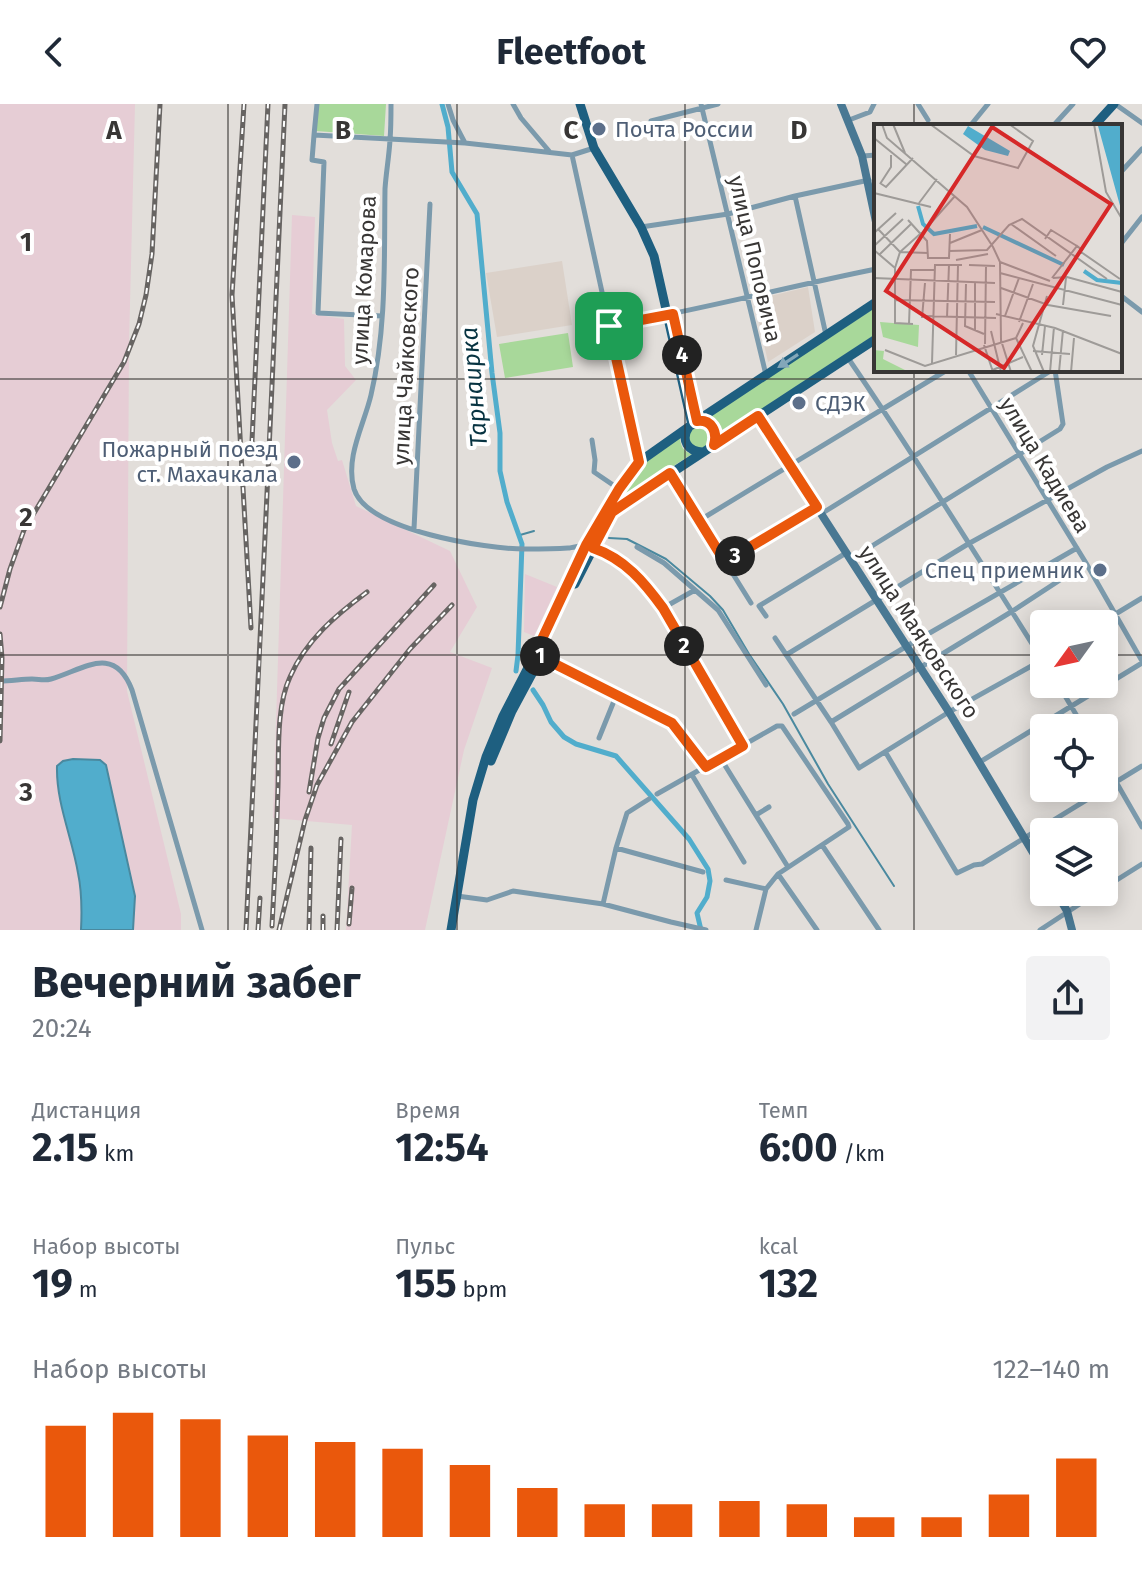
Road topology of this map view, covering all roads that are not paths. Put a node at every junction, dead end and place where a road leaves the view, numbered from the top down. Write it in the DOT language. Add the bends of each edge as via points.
graph roads {
  1 [pos="317,104"];
  2 [pos="391,104"];
  3 [pos="448,104"];
  4 [pos="513,104"];
  5 [pos="582,104"];
  6 [pos="718,104"];
  7 [pos="844,104"];
  8 [pos="874,104"];
  9 [pos="918,104"];
  10 [pos="988,104"];
  11 [pos="1073,104"];
  12 [pos="1117,105"];
  13 [pos="702,106"];
  14 [pos="851,119"];
  15 [pos="928,120"];
  16 [pos="651,121"];
  17 [pos="1142,123"];
  18 [pos="972,124"];
  19 [pos="1055,124"];
  20 [pos="1096,124"];
  21 [pos="1103,124"];
  22 [pos="314,135"];
  23 [pos="390,140"];
  24 [pos="465,143"];
  25 [pos="594,148"];
  26 [pos="1142,149"];
  27 [pos="550,152"];
  28 [pos="572,155"];
  29 [pos="874,155"];
  30 [pos="863,156"];
  31 [pos="1122,171"];
  32 [pos="868,180"];
  33 [pos="795,196"];
  34 [pos="874,200"];
  35 [pos="430,204"];
  36 [pos="874,212"];
  37 [pos="728,214"];
  38 [pos="1142,217"];
  39 [pos="643,226"];
  40 [pos="1122,242"];
  41 [pos="874,269"];
  42 [pos="814,282"];
  43 [pos="748,296"];
  44 [pos="1122,297"];
  45 [pos="874,303"];
  46 [pos="1142,312"];
  47 [pos="670,315"];
  48 [pos="382,316"];
  49 [pos="609,326"];
  50 [pos="826,335"];
  51 [pos="874,340"];
  52 [pos="848,358"];
  53 [pos="944,372"];
  54 [pos="969,372"];
  55 [pos="1051,372"];
  56 [pos="1054,372"];
  57 [pos="766,375"];
  58 [pos="991,408"];
  59 [pos="883,410"];
  60 [pos="758,416"];
  61 [pos="694,423"];
  62 [pos="592,440"];
  63 [pos="714,445"];
  64 [pos="1142,451"];
  65 [pos="703,452"];
  66 [pos="914,455"];
  67 [pos="1020,455"];
  68 [pos="639,462"];
  69 [pos="790,465"];
  70 [pos="670,473"];
  71 [pos="619,489"];
  72 [pos="1048,501"];
  73 [pos="942,502"];
  74 [pos="610,510"];
  75 [pos="819,510"];
  76 [pos="700,520"];
  77 [pos="414,529"];
  78 [pos="968,544"];
  79 [pos="590,547"];
  80 [pos="637,547"];
  81 [pos="1077,548"];
  82 [pos="849,556"];
  83 [pos="725,562"];
  84 [pos="1086,563"];
  85 [pos="695,590"];
  86 [pos="1001,593"];
  87 [pos="1142,598"];
  88 [pos="877,599"];
  89 [pos="751,603"];
  90 [pos="663,608"];
  91 [pos="1113,610"];
  92 [pos="1011,612"];
  93 [pos="1118,612"];
  94 [pos="766,616"];
  95 [pos="1118,619"];
  96 [pos="775,638"];
  97 [pos="1030,640"];
  98 [pos="907,646"];
  99 [pos="538,655"];
  100 [pos="786,655"];
  101 [pos="1142,662"];
  102 [pos="920,666"];
  103 [pos="1030,667"];
  104 [pos="0,681"];
  105 [pos="766,685"];
  106 [pos="616,696"];
  107 [pos="1067,698"];
  108 [pos="816,701"];
  109 [pos="1072,707"];
  110 [pos="949,712"];
  111 [pos="794,714"];
  112 [pos="1076,714"];
  113 [pos="831,722"];
  114 [pos="599,738"];
  115 [pos="743,746"];
  116 [pos="886,753"];
  117 [pos="721,759"];
  118 [pos="980,762"];
  119 [pos="1142,766"];
  120 [pos="706,767"];
  121 [pos="692,775"];
  122 [pos="1118,781"];
  123 [pos="1118,785"];
  124 [pos="657,794"];
  125 [pos="649,799"];
  126 [pos="1083,802"];
  127 [pos="769,807"];
  128 [pos="756,815"];
  129 [pos="1142,827"];
  130 [pos="1025,837"];
  131 [pos="822,845"];
  132 [pos="1030,846"];
  133 [pos="616,848"];
  134 [pos="744,862"];
  135 [pos="1142,864"];
  136 [pos="788,867"];
  137 [pos="703,872"];
  138 [pos="778,874"];
  139 [pos="1118,879"];
  140 [pos="726,880"];
  141 [pos="766,889"];
  142 [pos="459,897"];
  143 [pos="603,904"];
  144 [pos="1064,906"];
  145 [pos="1075,906"];
  146 [pos="1067,911"];
  147 [pos="202,929"];
  148 [pos="453,930"];
  149 [pos="706,930"];
  150 [pos="756,930"];
  151 [pos="817,930"];
  152 [pos="879,930"];
  153 [pos="1040,930"];
  154 [pos="1072,930"];
  1 -- 22 [label="street"];
  2 -- 23 [label="street, улица Комарова"];
  3 -- 24 [label="street"];
  4 -- 27 [label="street"];
  5 -- 25 [label="main road"];
  5 -- 39 [label="main road"];
  6 -- 13 [label="street"];
  7 -- 14 [label="street"];
  8 -- 14 [label="street" via="870,112"];
  9 -- 15 [label="street"];
  10 -- 18 [label="street"];
  11 -- 19 [label="street"];
  12 -- 17 [label="street"];
  12 -- 20 [label="main road"];
  12 -- 21 [label="main road"];
  13 -- 16 [label="street"];
  13 -- 37 [label="street, улица Поповича"];
  14 -- 30 [label="street"];
  22 -- 23 [label="street"];
  22 -- 48 [label="street" via="312,160 324,162 318,313"];
  23 -- 24 [label="street"];
  23 -- 48 [label="street, улица Комарова"];
  24 -- 27 [label="street"];
  25 -- 28 [label="street"];
  25 -- 39 [label="main road"];
  26 -- 31 [label="street"];
  27 -- 28 [label="street"];
  28 -- 49 [label="street"];
  29 -- 30 [label="street"];
  30 -- 32 [label="street"];
  32 -- 33 [label="street"];
  32 -- 34 [label="street"];
  32 -- 36 [label="street"];
  33 -- 37 [label="street"];
  33 -- 42 [label="street"];
  35 -- 77 [label="street, улица Чайковского"];
  37 -- 39 [label="street"];
  37 -- 43 [label="street, улица Поповича"];
  38 -- 40 [label="street"];
  39 -- 47 [label="main road" via="659,255"];
  41 -- 42 [label="street"];
  42 -- 43 [label="street"];
  42 -- 50 [label="street"];
  43 -- 47 [label="street"];
  43 -- 57 [label="street, улица Поповича"];
  44 -- 46 [label="street"];
  45 -- 50 [label="main road"];
  47 -- 49 [label="street"];
  47 -- 61 [label="main road"];
  48 -- 77 [label="street, улица Комарова" via="371,396 352,463 354,489 369,509"];
  49 -- 68 [label="street"];
  50 -- 57 [label="main road, one-way"];
  51 -- 52 [label="main road"];
  52 -- 59 [label="street"];
  52 -- 60 [label="main road"];
  53 -- 59 [label="street"];
  54 -- 58 [label="street, улица Кадиева"];
  55 -- 58 [label="street"];
  56 -- 67 [label="street" via="1063,424"];
  57 -- 61 [label="main road"];
  58 -- 66 [label="street"];
  58 -- 67 [label="street, улица Кадиева"];
  59 -- 66 [label="street"];
  59 -- 69 [label="street"];
  60 -- 63 [label="main road"];
  60 -- 69 [label="street, улица Маяковского"];
  61 -- 63 [label="main road" via="711,425"];
  61 -- 65 [label="main road" via="684,439"];
  61 -- 68 [label="main road"];
  62 -- 71 [label="street" via="594,472"];
  63 -- 65 [label="main road"];
  64 -- 72 [label="street"];
  65 -- 70 [label="main road"];
  66 -- 73 [label="street"];
  66 -- 75 [label="street"];
  67 -- 72 [label="street, улица Кадиева"];
  67 -- 73 [label="street"];
  68 -- 71 [label="main road"];
  69 -- 75 [label="street, улица Маяковского"];
  69 -- 76 [label="street"];
  70 -- 74 [label="main road"];
  70 -- 76 [label="street"];
  71 -- 74 [label="main road"];
  72 -- 78 [label="street"];
  72 -- 81 [label="street, улица Кадиева"];
  73 -- 78 [label="street"];
  73 -- 82 [label="street"];
  74 -- 79 [label="main road"];
  75 -- 82 [label="street, улица Маяковского"];
  75 -- 83 [label="street"];
  76 -- 83 [label="street"];
  77 -- 79 [label="street" via="468,544 515,549"];
  78 -- 86 [label="street"];
  78 -- 88 [label="street"];
  79 -- 90 [label="street" via="622,563"];
  79 -- 99 [label="main road"];
  80 -- 85 [label="street"];
  81 -- 84 [label="street, улица Кадиева"];
  81 -- 86 [label="street"];
  82 -- 88 [label="street, улица Маяковского"];
  82 -- 94 [label="street" via="759,606"];
  83 -- 89 [label="street"];
  84 -- 91 [label="street, улица Кадиева"];
  84 -- 92 [label="street"];
  85 -- 90 [label="street"];
  85 -- 105 [label="street" via="718,610"];
  86 -- 92 [label="street"];
  86 -- 98 [label="street"];
  87 -- 93 [label="street"];
  88 -- 98 [label="street, улица Маяковского"];
  88 -- 100 [label="street"];
  90 -- 115 [label="street"];
  92 -- 97 [label="street"];
  92 -- 102 [label="street"];
  95 -- 101 [label="street, улица Кадиева"];
  96 -- 100 [label="street"];
  98 -- 102 [label="street, улица Маяковского"];
  98 -- 108 [label="street"];
  99 -- 106 [label="street"];
  99 -- 142 [label="main road" via="492,758"];
  100 -- 108 [label="street"];
  101 -- 109 [label="street"];
  102 -- 110 [label="street, улица Маяковского"];
  102 -- 113 [label="street"];
  103 -- 110 [label="street"];
  104 -- 147 [label="street" via="48,680 96,663 125,676"];
  106 -- 114 [label="street"];
  106 -- 120 [label="street" via="672,723"];
  107 -- 109 [label="street"];
  108 -- 111 [label="street"];
  108 -- 113 [label="street"];
  109 -- 112 [label="street"];
  109 -- 118 [label="street"];
  110 -- 116 [label="street"];
  110 -- 118 [label="street, улица Маяковского"];
  113 -- 116 [label="street" via="859,768"];
  115 -- 117 [label="street"];
  115 -- 131 [label="street" via="782,726 848,824 847,830"];
  116 -- 130 [label="street" via="956,873 982,864"];
  117 -- 120 [label="street"];
  117 -- 128 [label="street"];
  118 -- 130 [label="street, улица Маяковского"];
  119 -- 122 [label="street"];
  120 -- 121 [label="street"];
  121 -- 124 [label="street"];
  121 -- 134 [label="street"];
  123 -- 129 [label="street"];
  125 -- 133 [label="street" via="627,813"];
  126 -- 130 [label="street"];
  127 -- 128 [label="street"];
  128 -- 136 [label="street"];
  130 -- 132 [label="street, улица Маяковского"];
  131 -- 136 [label="street"];
  131 -- 152 [label="street"];
  133 -- 137 [label="street"];
  133 -- 143 [label="street"];
  135 -- 139 [label="street"];
  136 -- 138 [label="street"];
  138 -- 141 [label="street"];
  138 -- 151 [label="street"];
  140 -- 141 [label="street"];
  141 -- 150 [label="street"];
  142 -- 143 [label="street" via="487,900 513,891"];
  142 -- 148 [label="main road"];
  143 -- 149 [label="street"];
  144 -- 146 [label="street"];
  145 -- 146 [label="street"];
  146 -- 153 [label="street"];
  146 -- 154 [label="street"];
}
